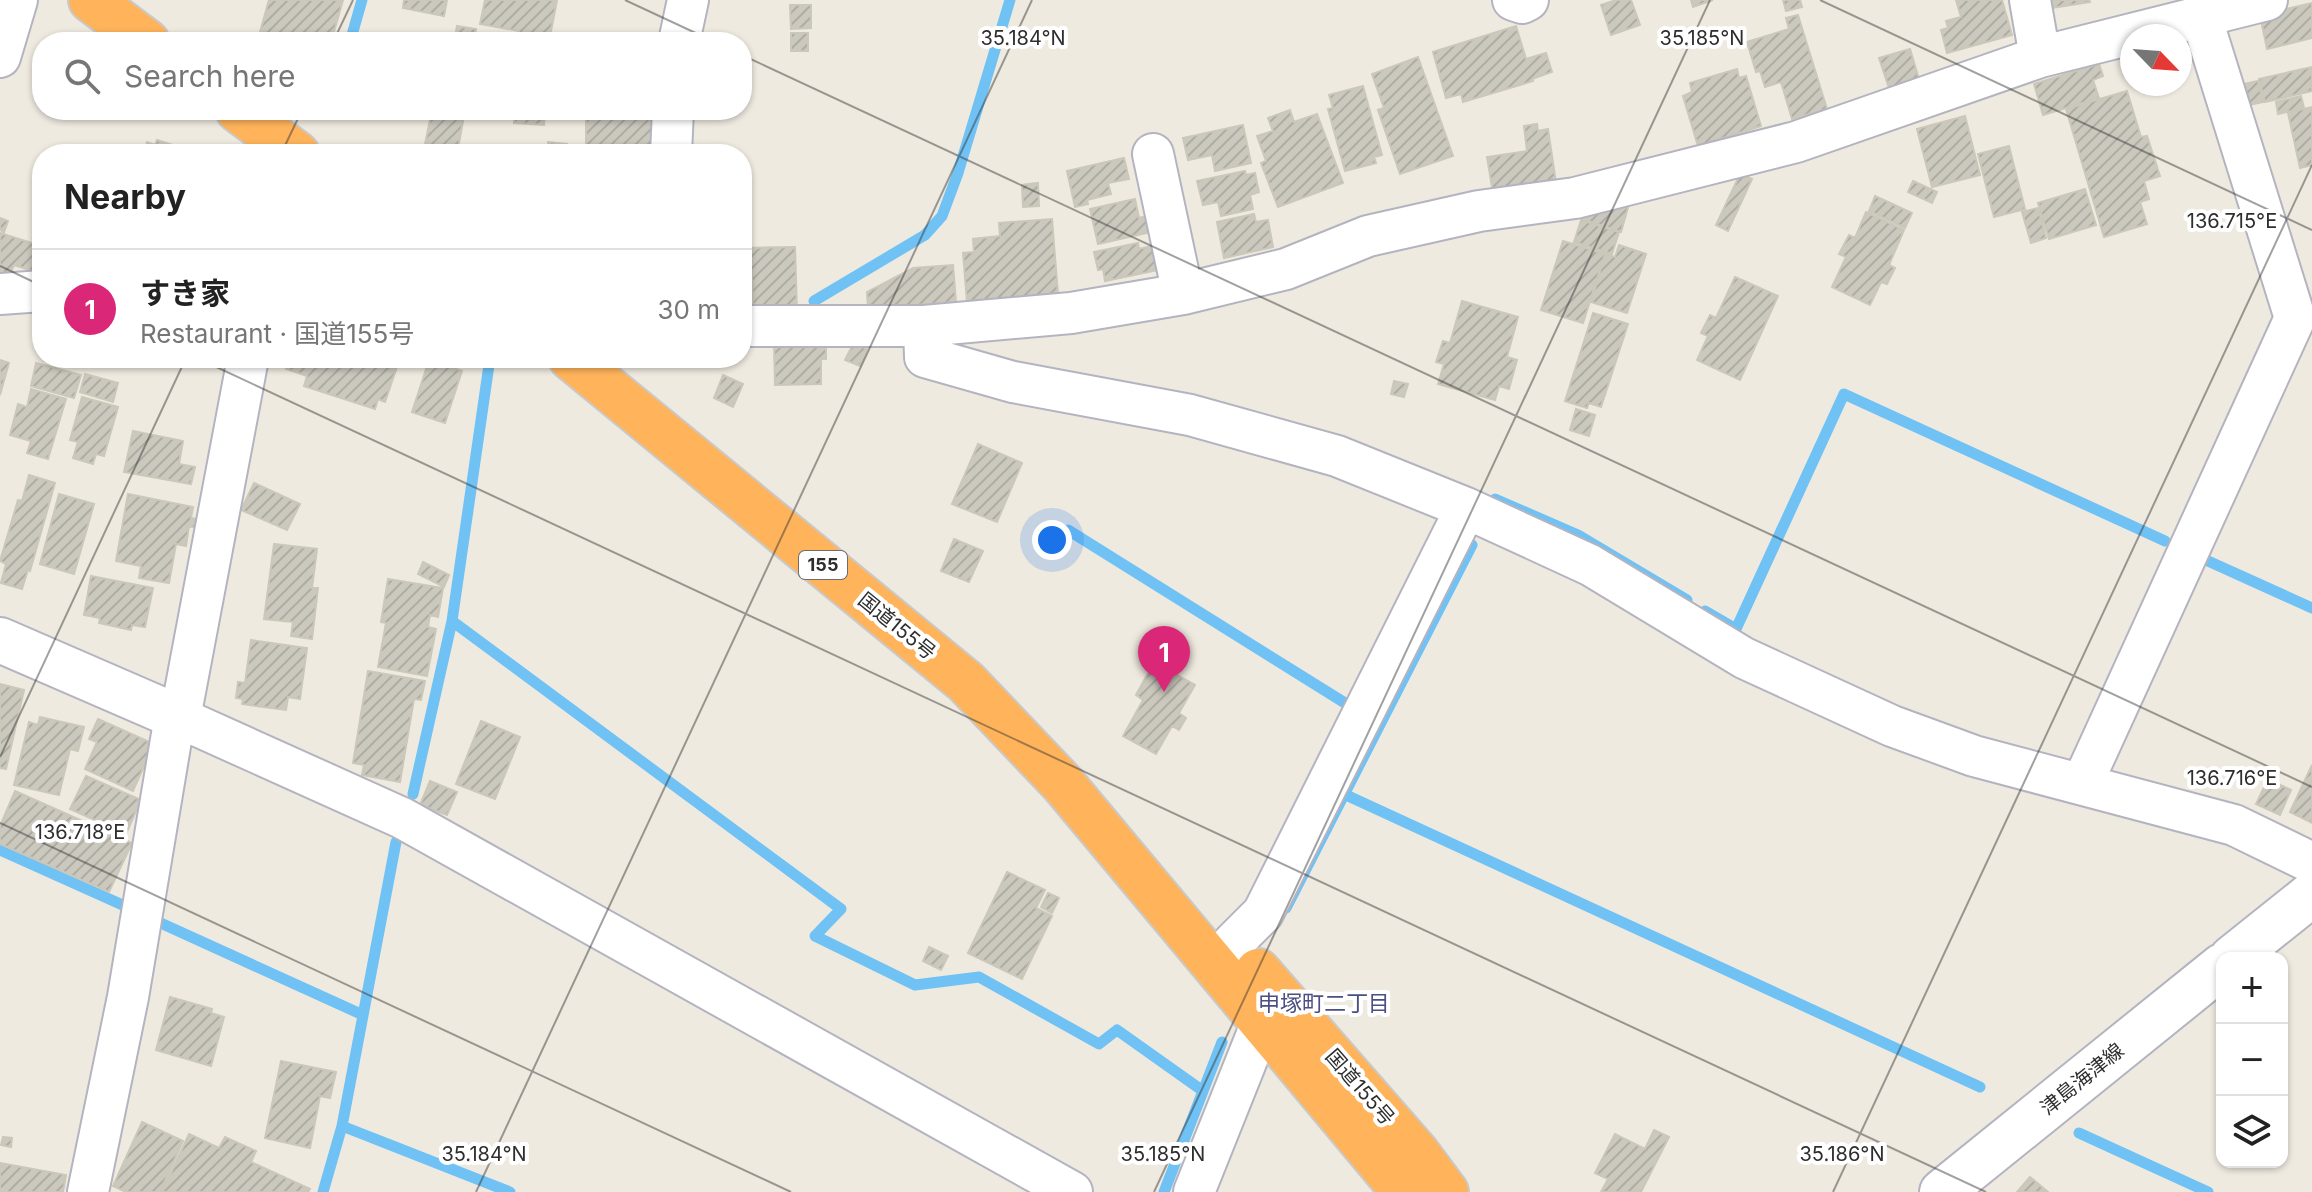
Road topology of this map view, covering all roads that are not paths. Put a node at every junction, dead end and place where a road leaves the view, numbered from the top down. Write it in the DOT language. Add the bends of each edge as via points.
graph roads {
  1 [pos="17,0"];
  2 [pos="91,0"];
  3 [pos="688,0"];
  4 [pos="1513,0"];
  5 [pos="1528,0"];
  6 [pos="2030,0"];
  7 [pos="2267,0"];
  8 [pos="2201,16"];
  9 [pos="134,32"];
  10 [pos="681,32"];
  11 [pos="0,57"];
  12 [pos="2040,57"];
  13 [pos="251,120"];
  14 [pos="673,120"];
  15 [pos="284,144"];
  16 [pos="671,144"];
  17 [pos="1153,154"];
  18 [pos="32,292"];
  19 [pos="0,294"];
  20 [pos="1183,294"];
  21 [pos="2304,323"];
  22 [pos="752,326"];
  23 [pos="924,326"];
  24 [pos="246,368"];
  25 [pos="583,368"];
  26 [pos="1466,508"];
  27 [pos="0,640"];
  28 [pos="177,717"];
  29 [pos="1063,784"];
  30 [pos="2082,784"];
  31 [pos="2312,863"];
  32 [pos="2312,894"];
  33 [pos="1233,943"];
  34 [pos="2240,952"];
  35 [pos="2216,971"];
  36 [pos="1262,1022"];
  37 [pos="88,1192"];
  38 [pos="1072,1192"];
  39 [pos="1194,1192"];
  40 [pos="1404,1192"];
  41 [pos="1446,1192"];
  42 [pos="1942,1192"];
  1 -- 11 [label="street"];
  2 -- 9 [label="highway"];
  3 -- 10 [label="street"];
  4 -- 5 [label="street"];
  6 -- 12 [label="street"];
  7 -- 8 [label="street"];
  8 -- 12 [label="street"];
  8 -- 21 [label="street"];
  12 -- 20 [label="street" via="1796,142 1575,198 1479,211 1368,236 1286,269"];
  13 -- 15 [label="highway"];
  14 -- 16 [label="street"];
  17 -- 20 [label="street"];
  18 -- 19 [label="street"];
  20 -- 23 [label="street" via="1071,313"];
  21 -- 30 [label="street"];
  22 -- 23 [label="street"];
  23 -- 26 [label="street" via="925,357 1013,382 1190,415 1337,456"];
  24 -- 28 [label="street"];
  25 -- 29 [label="highway, 国道155号 / 155" via="966,682"];
  26 -- 30 [label="street" via="1590,565 1744,658 1892,726 1974,756"];
  26 -- 33 [label="street" via="1263,913"];
  27 -- 28 [label="main road"];
  28 -- 37 [label="street"];
  28 -- 38 [label="street" via="402,818"];
  29 -- 33 [label="highway, 国道155号 / 155"];
  29 -- 36 [label="highway, 国道155号 / 155"];
  30 -- 31 [label="street" via="2234,825"];
  32 -- 34 [label="main road"];
  33 -- 41 [label="highway, 国道155号 / 155"];
  35 -- 42 [label="main road, 津島海津線"];
  36 -- 39 [label="street"];
  36 -- 40 [label="highway, 国道155号 / 155"];
}
